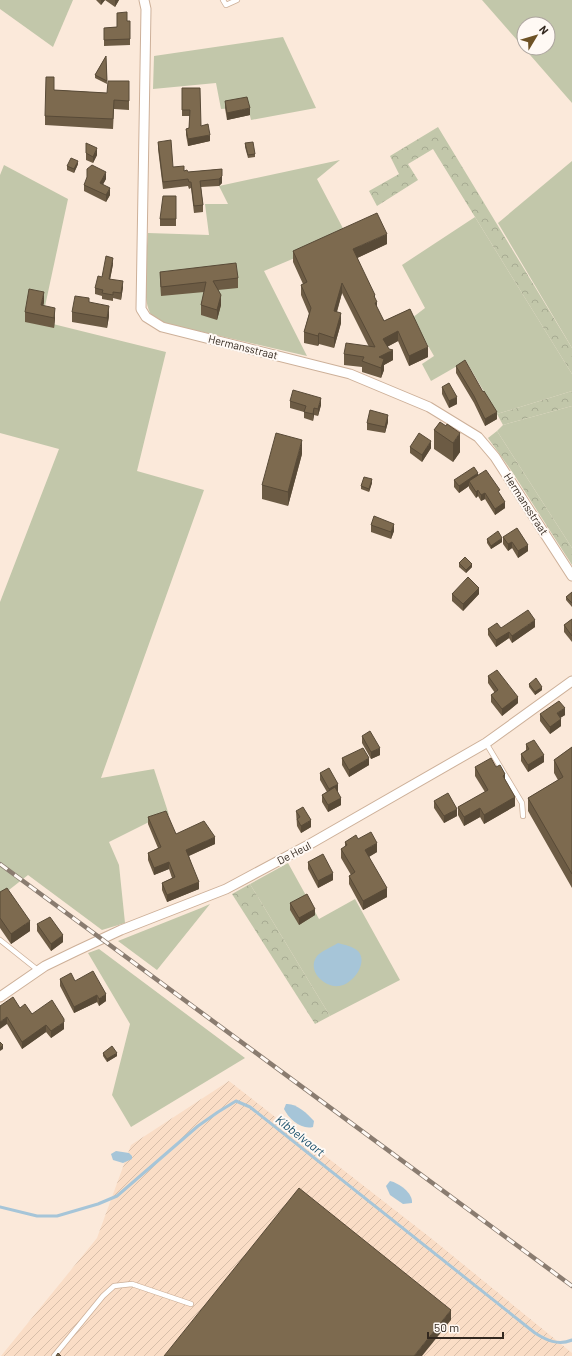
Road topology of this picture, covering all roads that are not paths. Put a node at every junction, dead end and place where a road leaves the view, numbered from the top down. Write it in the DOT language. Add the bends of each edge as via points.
graph roads {
  1 [pos="144,0"];
  2 [pos="223,0"];
  3 [pos="237,0"];
  4 [pos="572,576"];
  5 [pos="572,681"];
  6 [pos="486,743"];
  7 [pos="523,816"];
  8 [pos="0,940"];
  9 [pos="39,971"];
  10 [pos="0,997"];
  11 [pos="191,1304"];
  12 [pos="54,1356"];
  1 -- 4 [label="street, Hermansstraat" via="146,9 141,309 146,317 162,327 350,374 429,407 478,437 494,457"];
  2 -- 3 [label="lane" via="226,5"];
  5 -- 6 [label="street, De Heul"];
  6 -- 7 [label="lane" via="522,803"];
  6 -- 9 [label="street, De Heul" via="226,889 121,930"];
  8 -- 9 [label="lane"];
  9 -- 10 [label="street, De Heul"];
  11 -- 12 [label="lane" via="132,1284 114,1286 102,1296"];
}
